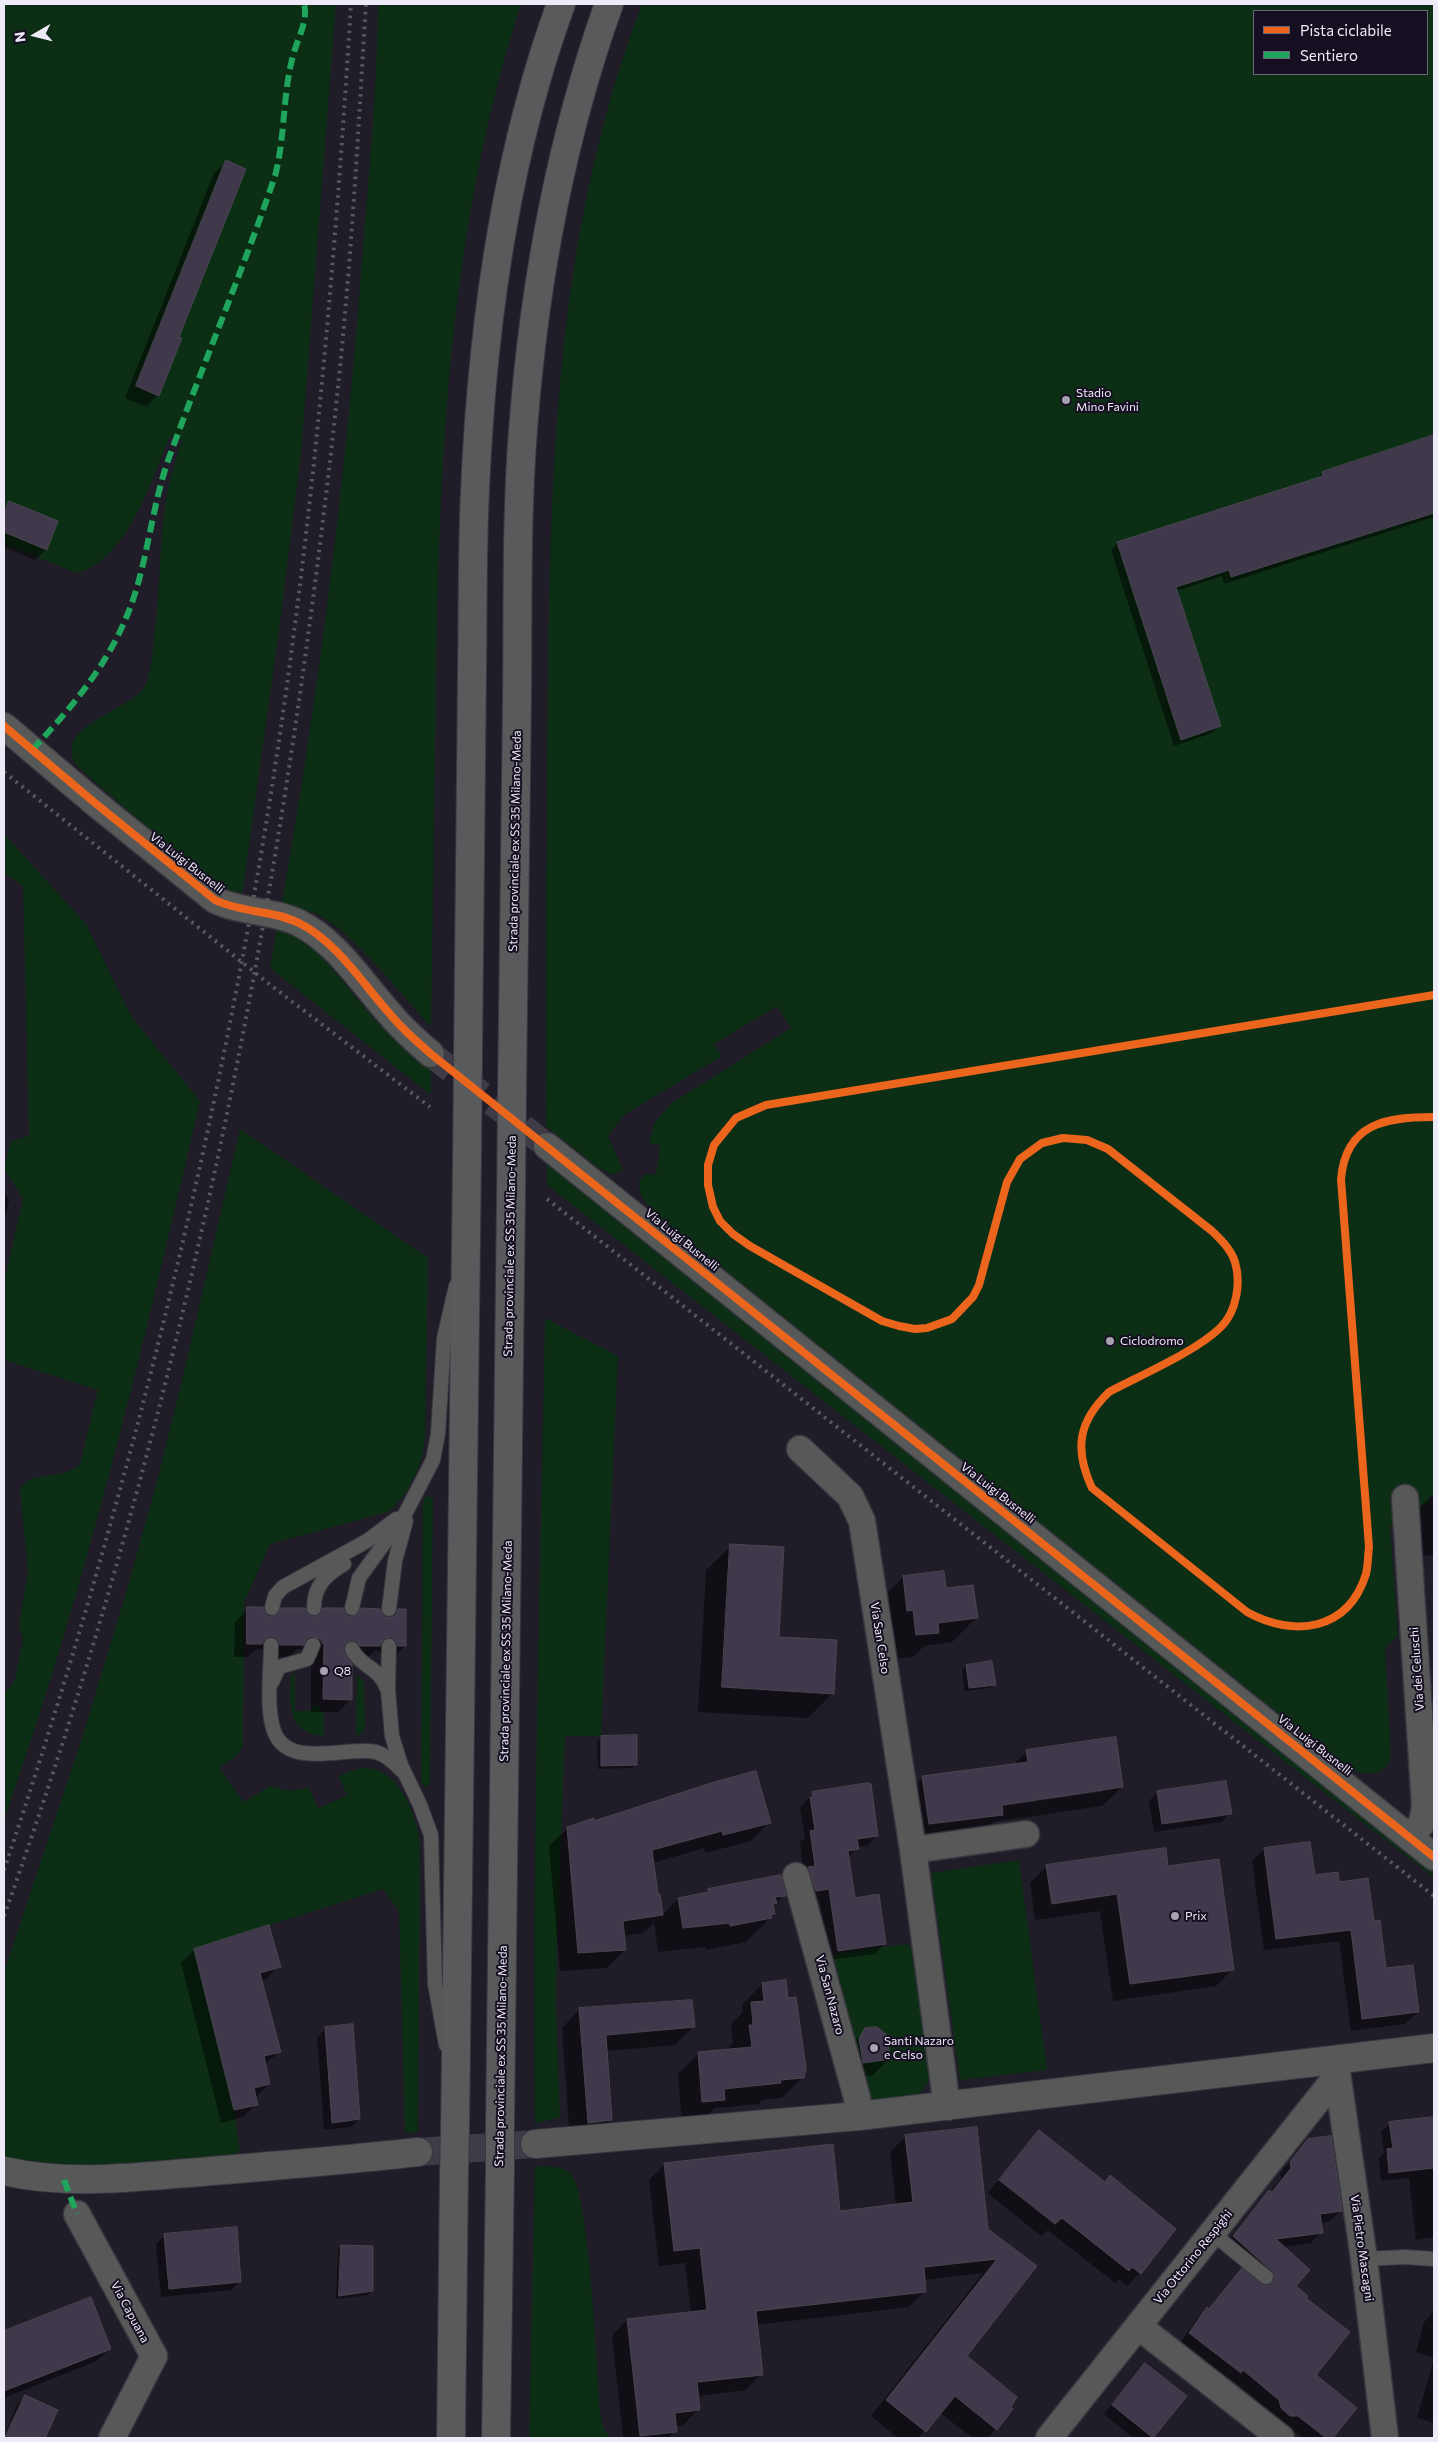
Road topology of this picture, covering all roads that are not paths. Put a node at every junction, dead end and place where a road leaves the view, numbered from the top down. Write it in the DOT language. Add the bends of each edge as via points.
graph roads {
  1 [pos="555,4"];
  2 [pos="561,4"];
  3 [pos="609,4"];
  4 [pos="528,113"];
  5 [pos="4,726"];
  6 [pos="431,1054"];
  7 [pos="547,1146"];
  8 [pos="466,1234"];
  9 [pos="800,1449"];
  10 [pos="416,1495"];
  11 [pos="1405,1498"];
  12 [pos="272,1608"];
  13 [pos="314,1608"];
  14 [pos="352,1608"];
  15 [pos="389,1609"];
  16 [pos="271,1644"];
  17 [pos="313,1645"];
  18 [pos="389,1646"];
  19 [pos="352,1650"];
  20 [pos="271,1692"];
  21 [pos="389,1702"];
  22 [pos="408,1779"];
  23 [pos="1026,1834"];
  24 [pos="1412,1836"];
  25 [pos="913,1850"];
  26 [pos="1434,1857"];
  27 [pos="796,1876"];
  28 [pos="1434,2048"];
  29 [pos="1336,2067"];
  30 [pos="947,2107"];
  31 [pos="859,2116"];
  32 [pos="455,2121"];
  33 [pos="535,2144"];
  34 [pos="418,2152"];
  35 [pos="4,2171"];
  36 [pos="77,2214"];
  37 [pos="1212,2233"];
  38 [pos="1364,2259"];
  39 [pos="1434,2259"];
  40 [pos="1266,2277"];
  41 [pos="1138,2326"];
  42 [pos="112,2438"];
  43 [pos="451,2438"];
  44 [pos="496,2438"];
  45 [pos="1049,2438"];
  46 [pos="1281,2438"];
  47 [pos="1385,2438"];
  1 -- 4 [label="highway"];
  2 -- 4 [label="highway"];
  3 -- 44 [label="highway, Strada provinciale ex SS 35 Milano-Meda, bridge" via="583,86 548,230 526,393 519,502"];
  4 -- 8 [label="highway, bridge" via="492,297 478,434 474,529"];
  5 -- 6 [label="street, Via Luigi Busnelli" via="215,900 290,919 316,934 338,954 407,1033"];
  7 -- 24 [label="street, Via Luigi Busnelli"];
  8 -- 10 [label="lane" via="444,1338 436,1447 430,1469"];
  8 -- 32 [label="highway"];
  9 -- 25 [label="street, Via San Celso" via="850,1496 862,1521"];
  10 -- 12 [label="lane" via="402,1514 368,1541 283,1587 275,1596"];
  10 -- 13 [label="lane" via="392,1528 322,1580 315,1595"];
  10 -- 14 [label="lane" via="359,1578"];
  10 -- 15 [label="lane" via="395,1561"];
  11 -- 24 [label="street, Via dei Celuschi" via="1426,1806 1422,1823"];
  16 -- 20 [label="lane"];
  17 -- 20 [label="lane" via="307,1659 279,1667"];
  18 -- 21 [label="lane"];
  19 -- 21 [label="lane" via="383,1679"];
  20 -- 22 [label="lane" via="272,1727 280,1742 317,1754 376,1752 390,1760"];
  21 -- 22 [label="lane" via="396,1751"];
  22 -- 32 [label="lane" via="431,1836 435,1984 449,2054"];
  23 -- 25 [label="street"];
  24 -- 26 [label="street, Via Luigi Busnelli"];
  25 -- 30 [label="street, Via San Celso"];
  27 -- 31 [label="street, Via San Nazaro" via="857,2098"];
  28 -- 29 [label="street"];
  29 -- 30 [label="street"];
  29 -- 37 [label="street, Via Ottorino Respighi"];
  29 -- 38 [label="street, Via Pietro Mascagni"];
  30 -- 31 [label="street"];
  31 -- 33 [label="street"];
  32 -- 43 [label="highway, bridge"];
  34 -- 35 [label="street" via="128,2178 64,2180"];
  36 -- 42 [label="street, Via Capuana" via="154,2356"];
  37 -- 40 [label="lane"];
  37 -- 41 [label="street, Via Ottorino Respighi"];
  38 -- 39 [label="lane"];
  38 -- 47 [label="street, Via Pietro Mascagni"];
  41 -- 45 [label="street, Via Ottorino Respighi"];
  41 -- 46 [label="street"];
}
